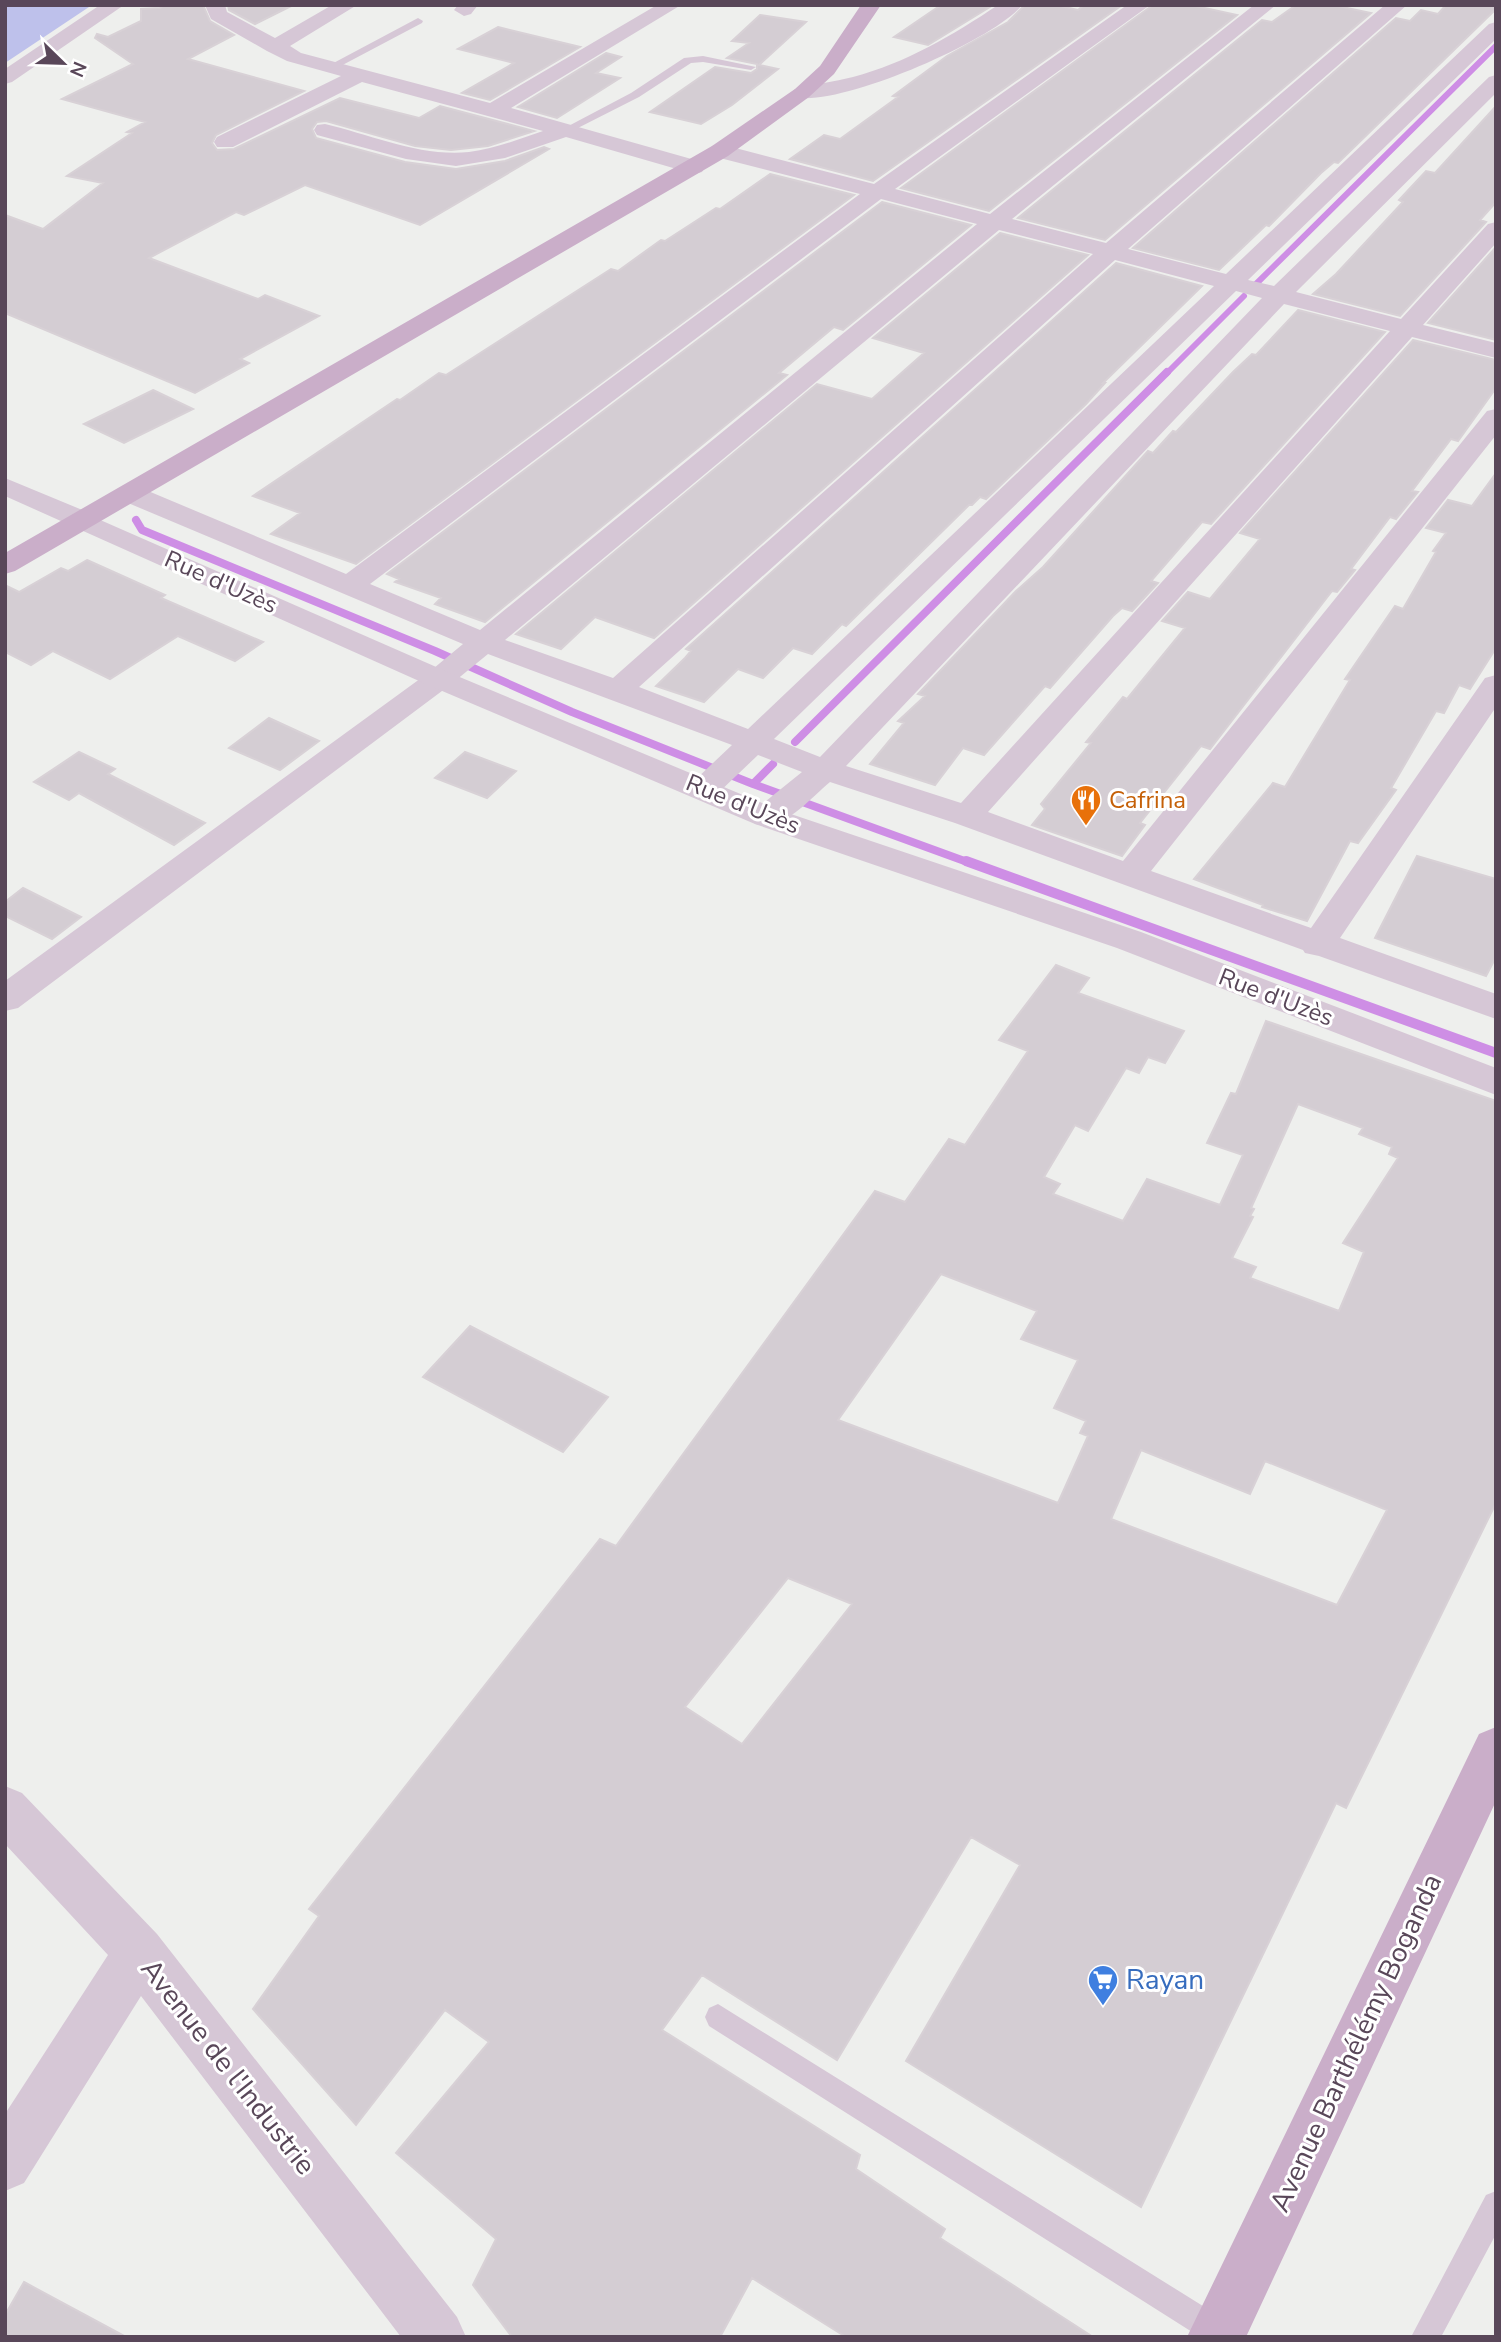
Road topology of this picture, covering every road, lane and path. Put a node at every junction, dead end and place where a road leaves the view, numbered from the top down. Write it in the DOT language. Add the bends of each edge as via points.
graph roads {
  1 [pos="114,5"];
  2 [pos="215,5"];
  3 [pos="346,5"];
  4 [pos="671,5"];
  5 [pos="871,5"];
  6 [pos="1012,5"];
  7 [pos="1140,5"];
  8 [pos="1266,5"];
  9 [pos="1397,5"];
  10 [pos="418,21"];
  11 [pos="1496,28"];
  12 [pos="274,47"];
  13 [pos="331,67"];
  14 [pos="751,67"];
  15 [pos="359,75"];
  16 [pos="5,78"];
  17 [pos="1496,81"];
  18 [pos="802,93"];
  19 [pos="494,110"];
  20 [pos="325,130"];
  21 [pos="565,131"];
  22 [pos="225,142"];
  23 [pos="720,151"];
  24 [pos="694,167"];
  25 [pos="877,192"];
  26 [pos="994,222"];
  27 [pos="1496,229"];
  28 [pos="1109,253"];
  29 [pos="1230,284"];
  30 [pos="1278,296"];
  31 [pos="1406,330"];
  32 [pos="1496,351"];
  33 [pos="1496,417"];
  34 [pos="5,486"];
  35 [pos="131,494"];
  36 [pos="82,520"];
  37 [pos="5,565"];
  38 [pos="351,584"];
  39 [pos="485,643"];
  40 [pos="439,679"];
  41 [pos="1496,684"];
  42 [pos="618,690"];
  43 [pos="752,743"];
  44 [pos="825,770"];
  45 [pos="704,789"];
  46 [pos="967,816"];
  47 [pos="767,817"];
  48 [pos="1129,876"];
  49 [pos="1317,944"];
  50 [pos="5,999"];
  51 [pos="1496,1007"];
  52 [pos="1496,1082"];
  53 [pos="1496,1749"];
  54 [pos="5,1809"];
  55 [pos="139,1952"];
  56 [pos="718,2017"];
  57 [pos="5,2164"];
  58 [pos="1496,2205"];
  59 [pos="1217,2334"];
  60 [pos="437,2337"];
  61 [pos="1424,2337"];
  1 -- 16 [label="street"];
  2 -- 12 [label="street" via="218,15"];
  3 -- 12 [label="street"];
  4 -- 19 [label="street"];
  5 -- 18 [label="main road" via="827,71"];
  6 -- 18 [label="street" via="943,50 866,81"];
  7 -- 25 [label="street"];
  8 -- 26 [label="street"];
  9 -- 28 [label="street"];
  10 -- 13 [label="lane"];
  11 -- 29 [label="street"];
  12 -- 13 [label="street"];
  13 -- 15 [label="street"];
  14 -- 21 [label="lane" via="688,60 635,95"];
  15 -- 19 [label="street"];
  15 -- 22 [label="street"];
  17 -- 30 [label="street"];
  18 -- 23 [label="main road"];
  19 -- 21 [label="street"];
  20 -- 21 [label="street" via="431,157 457,159 486,156"];
  21 -- 24 [label="street"];
  23 -- 24 [label="main road"];
  23 -- 25 [label="street"];
  24 -- 35 [label="main road"];
  25 -- 26 [label="street"];
  25 -- 38 [label="street"];
  26 -- 28 [label="street"];
  26 -- 39 [label="street"];
  27 -- 31 [label="street"];
  28 -- 29 [label="street"];
  28 -- 42 [label="street"];
  29 -- 30 [label="street"];
  29 -- 43 [label="street"];
  30 -- 31 [label="street"];
  30 -- 44 [label="street"];
  31 -- 32 [label="street"];
  31 -- 46 [label="street"];
  33 -- 48 [label="street"];
  34 -- 36 [label="street, Rue d'Uzès"];
  35 -- 36 [label="main road"];
  35 -- 38 [label="street"];
  36 -- 37 [label="main road"];
  36 -- 40 [label="street, Rue d'Uzès"];
  38 -- 39 [label="street"];
  39 -- 40 [label="street"];
  39 -- 42 [label="street"];
  40 -- 45 [label="street, Rue d'Uzès"];
  40 -- 50 [label="street"];
  41 -- 49 [label="street"];
  42 -- 43 [label="street"];
  43 -- 44 [label="street"];
  43 -- 45 [label="street"];
  44 -- 46 [label="street"];
  44 -- 47 [label="street"];
  45 -- 47 [label="street, Rue d'Uzès"];
  46 -- 48 [label="street"];
  47 -- 52 [label="street, Rue d'Uzès" via="1129,940"];
  48 -- 49 [label="street"];
  49 -- 51 [label="street"];
  53 -- 59 [label="main road, Avenue Barthélémy Boganda"];
  54 -- 55 [label="street, Avenue de l'Industrie"];
  55 -- 57 [label="street"];
  55 -- 60 [label="street, Avenue de l'Industrie"];
  56 -- 59 [label="lane"];
  58 -- 61 [label="lane"];
}
